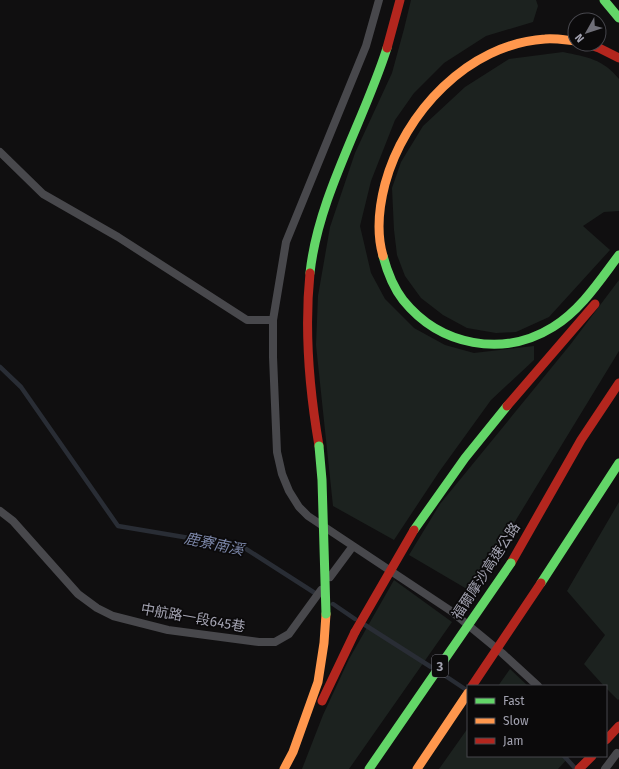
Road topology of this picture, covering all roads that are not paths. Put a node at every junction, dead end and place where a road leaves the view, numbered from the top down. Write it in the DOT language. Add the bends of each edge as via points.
graph roads {
  1 [pos="379,0"];
  2 [pos="400,0"];
  3 [pos="604,0"];
  4 [pos="619,18"];
  5 [pos="567,40"];
  6 [pos="607,52"];
  7 [pos="619,58"];
  8 [pos="0,152"];
  9 [pos="619,255"];
  10 [pos="602,296"];
  11 [pos="273,320"];
  12 [pos="619,383"];
  13 [pos="619,463"];
  14 [pos="0,511"];
  15 [pos="353,546"];
  16 [pos="473,685"];
  17 [pos="537,685"];
  18 [pos="467,694"];
  19 [pos="619,726"];
  20 [pos="607,739"];
  21 [pos="616,753"];
  22 [pos="591,757"];
  23 [pos="284,769"];
  24 [pos="294,769"];
  25 [pos="369,769"];
  26 [pos="417,769"];
  27 [pos="579,769"];
  28 [pos="605,769"];
  1 -- 11 [label="lane" via="366,46 286,242"];
  2 -- 23 [label="main road, bridge" via="386,52 324,214 313,255 307,304 306,342 312,412 322,480 326,614 318,682 293,752"];
  3 -- 4 [label="main road"];
  5 -- 9 [label="main road" via="535,40 505,47 457,76 419,113 402,140 384,186 379,224 382,258 400,296 419,317 450,337 488,345 515,343 555,326 602,278"];
  6 -- 7 [label="main road"];
  8 -- 11 [label="lane" via="43,194 118,237 247,320"];
  10 -- 24 [label="main road, bridge" via="473,448 414,530 355,632"];
  11 -- 15 [label="lane" via="277,452 282,474 299,507 308,516"];
  12 -- 25 [label="main road, 福爾摩沙高速公路 / 3, bridge" via="581,440 511,563"];
  13 -- 16 [label="main road, bridge"];
  14 -- 15 [label="lane, 中航路一段645巷" via="78,594 108,614 168,630 259,642 275,642 289,634"];
  15 -- 17 [label="lane" via="451,612"];
  18 -- 26 [label="main road"];
  19 -- 20 [label="main road"];
  21 -- 28 [label="lane"];
  22 -- 27 [label="main road"];
}
